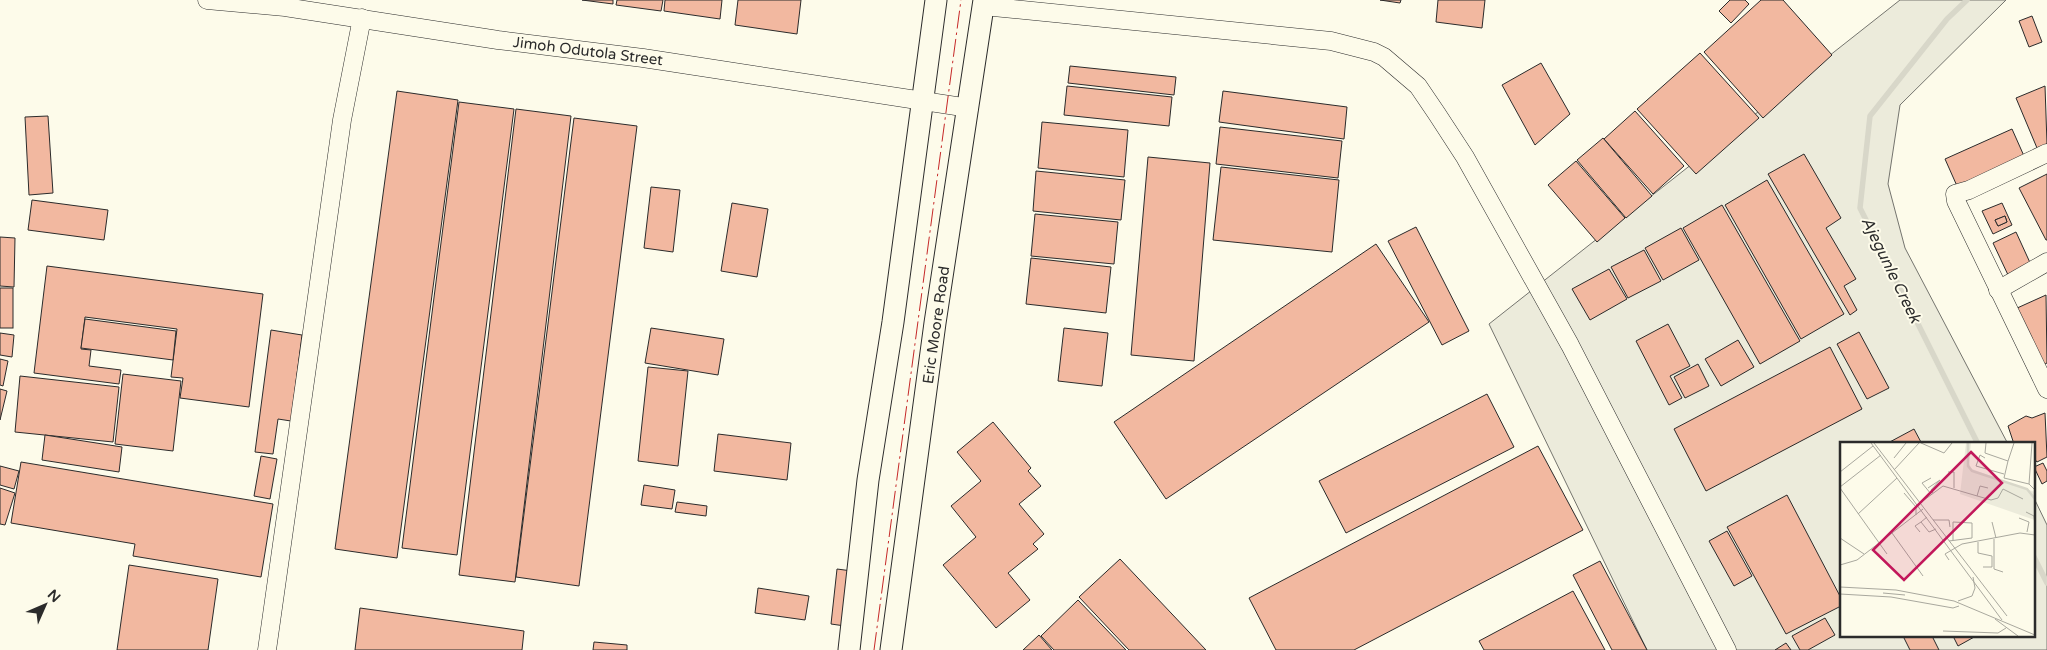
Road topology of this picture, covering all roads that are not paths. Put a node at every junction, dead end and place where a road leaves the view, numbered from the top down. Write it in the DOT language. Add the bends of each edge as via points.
graph roads {
  1 [pos="206,0"];
  2 [pos="936,0"];
  3 [pos="983,3"];
  4 [pos="362,18"];
  5 [pos="924,102"];
  6 [pos="969,108"];
  7 [pos="2047,153"];
  8 [pos="2047,262"];
  9 [pos="1998,290"];
  10 [pos="2047,389"];
  11 [pos="267,650"];
  12 [pos="849,650"];
  13 [pos="891,650"];
  14 [pos="1727,650"];
  1 -- 4 [label="street, Jimoh Odutola Street"];
  2 -- 5 [label="street"];
  3 -- 6 [label="street, Eric Moore Road"];
  3 -- 14 [label="street" via="1331,41 1374,52 1398,67 1418,86 1465,157 1570,345"];
  4 -- 5 [label="street, Jimoh Odutola Street" via="498,40 807,81"];
  4 -- 11 [label="street" via="342,120"];
  5 -- 6 [label="street, Jimoh Odutola Street"];
  5 -- 12 [label="street" via="868,480"];
  6 -- 13 [label="street, Eric Moore Road" via="935,323"];
  7 -- 9 [label="street" via="1955,194"];
  8 -- 9 [label="street"];
  9 -- 10 [label="street"];
}
